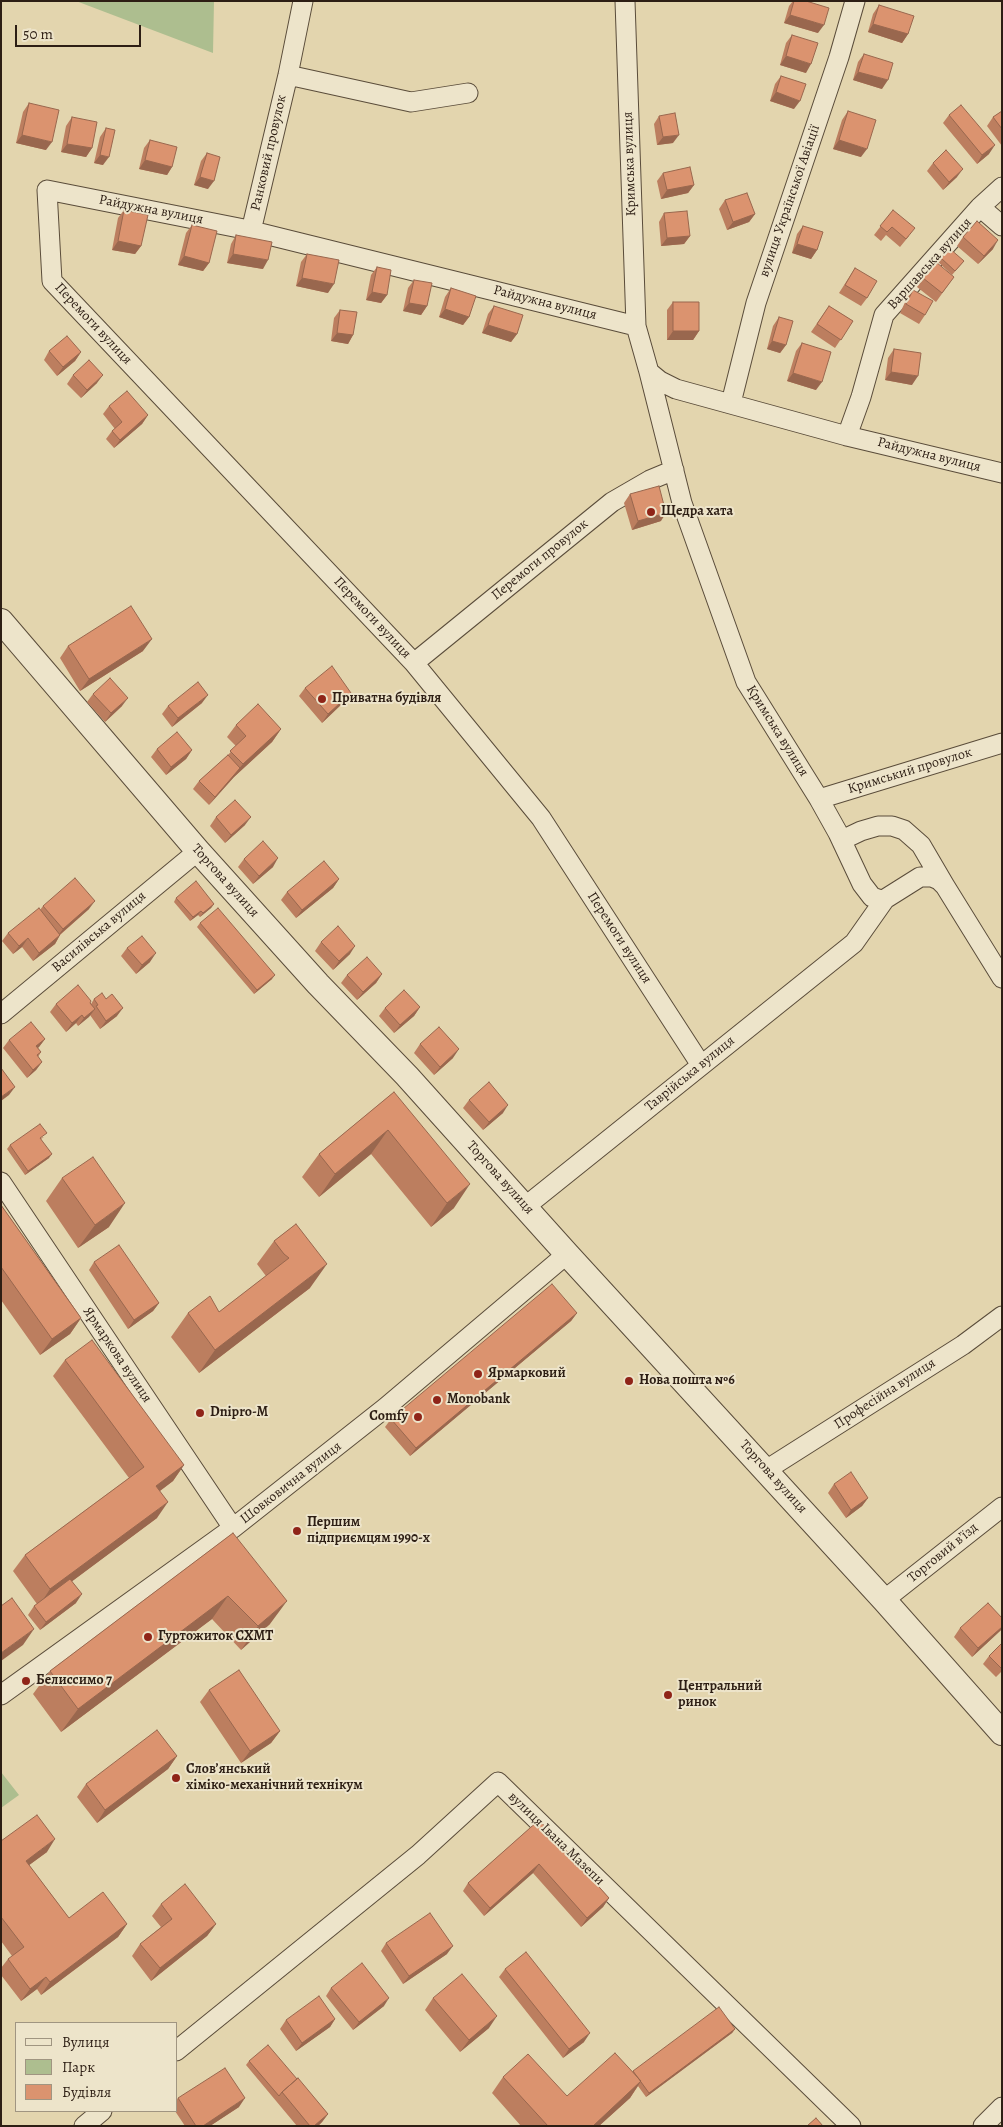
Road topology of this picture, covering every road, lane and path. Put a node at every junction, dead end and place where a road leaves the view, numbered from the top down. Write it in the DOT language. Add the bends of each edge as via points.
graph roads {
  1 [pos="303,1"];
  2 [pos="625,1"];
  3 [pos="855,1"];
  4 [pos="288,75"];
  5 [pos="468,93"];
  6 [pos="1002,187"];
  7 [pos="47,190"];
  8 [pos="980,207"];
  9 [pos="1002,226"];
  10 [pos="251,231"];
  11 [pos="636,326"];
  12 [pos="649,372"];
  13 [pos="731,403"];
  14 [pos="847,436"];
  15 [pos="674,470"];
  16 [pos="1002,473"];
  17 [pos="1,621"];
  18 [pos="414,663"];
  19 [pos="1002,743"];
  20 [pos="819,799"];
  21 [pos="842,840"];
  22 [pos="198,851"];
  23 [pos="862,884"];
  24 [pos="945,886"];
  25 [pos="885,899"];
  26 [pos="854,942"];
  27 [pos="1002,978"];
  28 [pos="1,1014"];
  29 [pos="701,1065"];
  30 [pos="1,1182"];
  31 [pos="526,1206"];
  32 [pos="567,1254"];
  33 [pos="1002,1316"];
  34 [pos="766,1470"];
  35 [pos="1002,1507"];
  36 [pos="233,1528"];
  37 [pos="884,1600"];
  38 [pos="1,1695"];
  39 [pos="1002,1733"];
  40 [pos="178,2049"];
  41 [pos="1002,2107"];
  42 [pos="101,2112"];
  43 [pos="84,2126"];
  44 [pos="851,2126"];
  45 [pos="982,2126"];
  1 -- 4 [label="street, Ранковий провулок"];
  2 -- 11 [label="street, Кримська вулиця"];
  3 -- 13 [label="street, вулиця Української Авіації" via="839,58 756,303"];
  4 -- 5 [label="street, Ранковий провулок" via="411,102"];
  4 -- 10 [label="street, Ранковий провулок"];
  6 -- 8 [label="street, Варшавська вулиця"];
  7 -- 10 [label="street, Райдужна вулиця"];
  7 -- 18 [label="street, Перемоги вулиця" via="52,281"];
  8 -- 9 [label="street"];
  8 -- 14 [label="street, Варшавська вулиця" via="884,315"];
  10 -- 11 [label="street, Райдужна вулиця"];
  11 -- 12 [label="street"];
  12 -- 13 [label="street, Райдужна вулиця" via="676,389"];
  12 -- 15 [label="street, Кримська вулиця"];
  13 -- 14 [label="street, Райдужна вулиця"];
  14 -- 16 [label="street, Райдужна вулиця"];
  15 -- 18 [label="street, Перемоги провулок" via="612,502"];
  15 -- 20 [label="street, Кримська вулиця" via="682,503 746,682"];
  17 -- 22 [label="street, Торгова вулиця"];
  18 -- 29 [label="street, Перемоги вулиця" via="541,818"];
  19 -- 20 [label="street, Кримський провулок"];
  20 -- 21 [label="street, Кримська вулиця"];
  21 -- 23 [label="street, Кримська вулиця"];
  21 -- 24 [label="street" via="878,826 904,830 921,845"];
  22 -- 28 [label="street, Василівська вулиця"];
  22 -- 31 [label="street, Торгова вулиця"];
  23 -- 25 [label="street, Кримська вулиця" via="872,897"];
  23 -- 26 [label="street" via="864,913"];
  24 -- 25 [label="street" via="932,877 920,878"];
  24 -- 27 [label="street"];
  25 -- 26 [label="street, Таврійська вулиця"];
  26 -- 29 [label="street, Таврійська вулиця"];
  29 -- 31 [label="street, Таврійська вулиця"];
  30 -- 36 [label="street, Ярмаркова вулиця"];
  31 -- 32 [label="street, Торгова вулиця"];
  32 -- 34 [label="street, Торгова вулиця"];
  32 -- 36 [label="street, Шовковична вулиця" via="385,1408"];
  33 -- 34 [label="street, Професійна вулиця" via="963,1345"];
  34 -- 37 [label="street, Торгова вулиця"];
  35 -- 37 [label="street, Торговий в’їзд"];
  36 -- 38 [label="street, Шовковична вулиця"];
  37 -- 39 [label="street, Торгова вулиця"];
  40 -- 44 [label="street, вулиця Івана Мазепи" via="418,1855 498,1782"];
  41 -- 45 [label="street"];
  42 -- 43 [label="street"];
}
